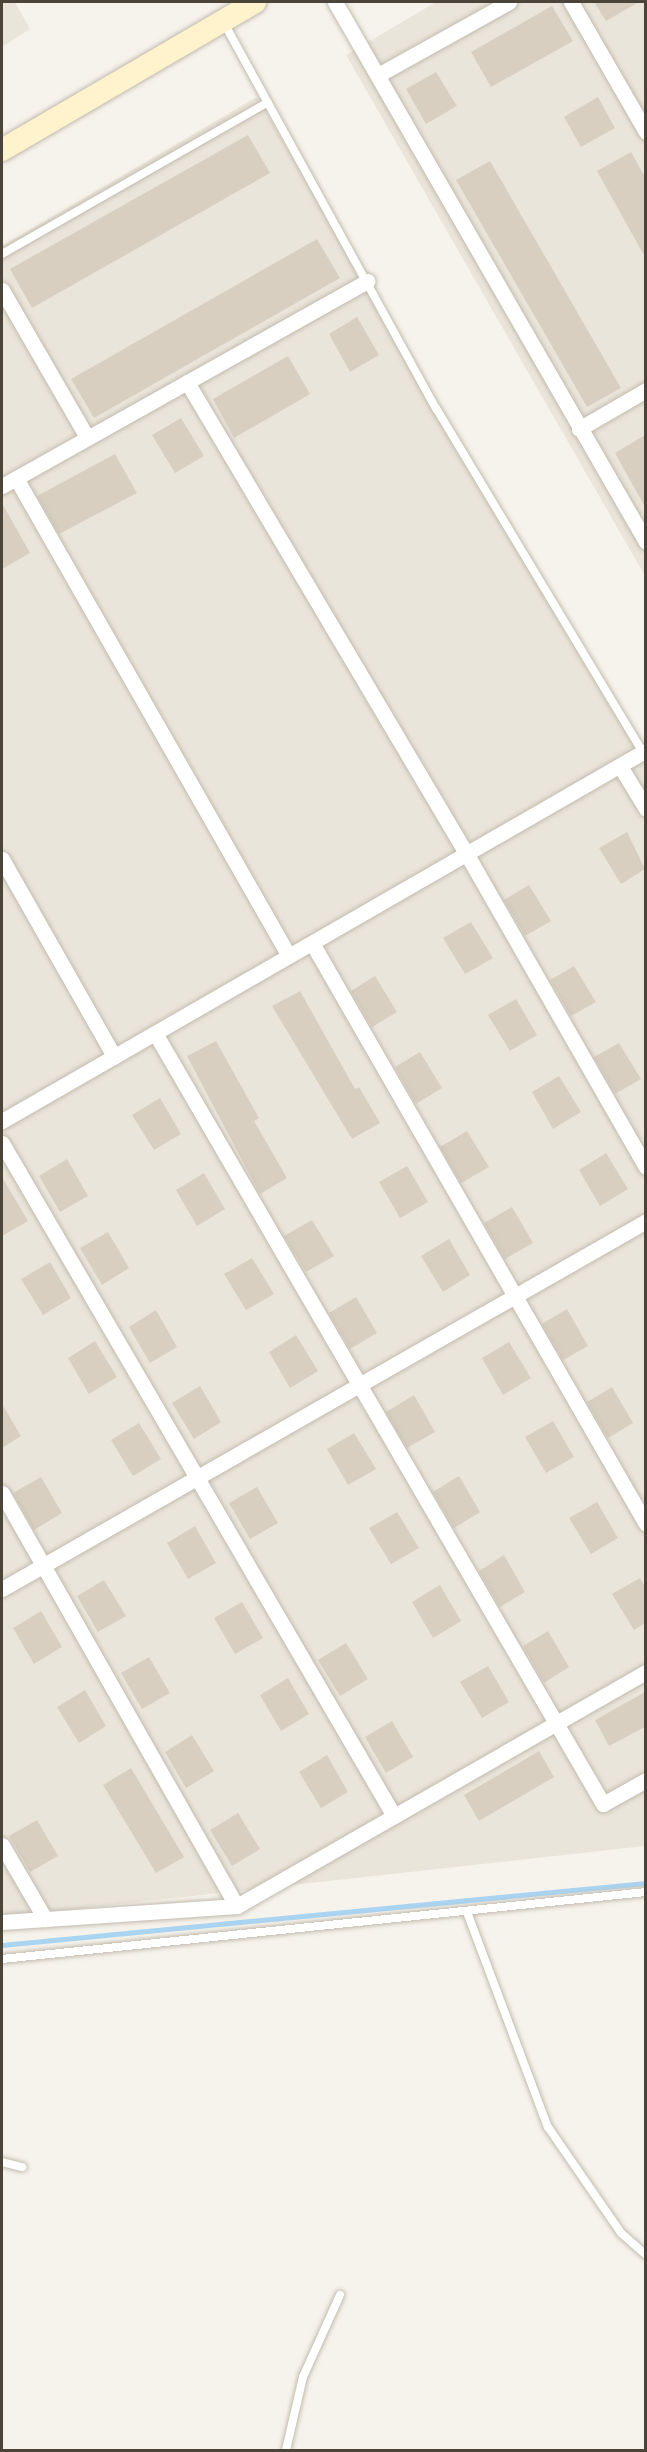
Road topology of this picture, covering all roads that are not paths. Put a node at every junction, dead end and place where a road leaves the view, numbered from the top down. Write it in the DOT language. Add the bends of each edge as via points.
graph roads {
  1 [pos="255,2"];
  2 [pos="335,2"];
  3 [pos="509,2"];
  4 [pos="571,2"];
  5 [pos="223,22"];
  6 [pos="378,75"];
  7 [pos="268,102"];
  8 [pos="645,132"];
  9 [pos="2,150"];
  10 [pos="2,254"];
  11 [pos="367,281"];
  12 [pos="2,290"];
  13 [pos="187,382"];
  14 [pos="645,390"];
  15 [pos="579,429"];
  16 [pos="87,437"];
  17 [pos="16,478"];
  18 [pos="2,486"];
  19 [pos="645,542"];
  20 [pos="644,754"];
  21 [pos="620,766"];
  22 [pos="645,809"];
  23 [pos="466,853"];
  24 [pos="2,859"];
  25 [pos="312,943"];
  26 [pos="289,956"];
  27 [pos="154,1033"];
  28 [pos="114,1056"];
  29 [pos="2,1121"];
  30 [pos="2,1143"];
  31 [pos="645,1167"];
  32 [pos="645,1221"];
  33 [pos="514,1296"];
  34 [pos="359,1385"];
  35 [pos="196,1477"];
  36 [pos="2,1494"];
  37 [pos="645,1524"];
  38 [pos="42,1565"];
  39 [pos="2,1588"];
  40 [pos="645,1672"];
  41 [pos="556,1724"];
  42 [pos="645,1780"];
  43 [pos="394,1816"];
  44 [pos="2,1845"];
  45 [pos="645,1892"];
  46 [pos="237,1906"];
  47 [pos="467,1912"];
  48 [pos="45,1919"];
  49 [pos="2,1922"];
  50 [pos="2,1959"];
  51 [pos="2,2162"];
  52 [pos="22,2167"];
  53 [pos="645,2255"];
  54 [pos="340,2295"];
  55 [pos="286,2451"];
  1 -- 5 [label="main road"];
  2 -- 6 [label="street"];
  3 -- 6 [label="street"];
  4 -- 8 [label="street"];
  5 -- 7 [label="lane"];
  5 -- 9 [label="main road"];
  6 -- 15 [label="street"];
  7 -- 10 [label="lane"];
  7 -- 11 [label="lane"];
  11 -- 13 [label="street"];
  11 -- 20 [label="lane" via="436,408"];
  12 -- 16 [label="street"];
  13 -- 16 [label="street"];
  13 -- 23 [label="street"];
  14 -- 15 [label="street"];
  15 -- 19 [label="street"];
  16 -- 17 [label="street"];
  17 -- 18 [label="street"];
  17 -- 26 [label="street"];
  20 -- 21 [label="street"];
  21 -- 22 [label="street"];
  21 -- 23 [label="street"];
  23 -- 25 [label="street"];
  23 -- 31 [label="street"];
  24 -- 28 [label="street"];
  25 -- 26 [label="street"];
  25 -- 33 [label="street"];
  26 -- 27 [label="street"];
  27 -- 28 [label="street"];
  27 -- 34 [label="street"];
  28 -- 29 [label="street"];
  30 -- 35 [label="street"];
  32 -- 33 [label="street"];
  33 -- 34 [label="street"];
  33 -- 37 [label="street"];
  34 -- 35 [label="street"];
  34 -- 41 [label="street"];
  35 -- 38 [label="street"];
  35 -- 43 [label="street"];
  36 -- 38 [label="street"];
  38 -- 39 [label="street"];
  38 -- 46 [label="street"];
  40 -- 41 [label="street"];
  41 -- 42 [label="street" via="603,1804"];
  41 -- 43 [label="street"];
  43 -- 46 [label="street"];
  44 -- 48 [label="street"];
  45 -- 47 [label="lane"];
  46 -- 48 [label="street"];
  47 -- 50 [label="lane"];
  47 -- 53 [label="lane" via="548,2127 621,2233"];
  48 -- 49 [label="street"];
  51 -- 52 [label="lane"];
  54 -- 55 [label="lane" via="303,2377"];
}
